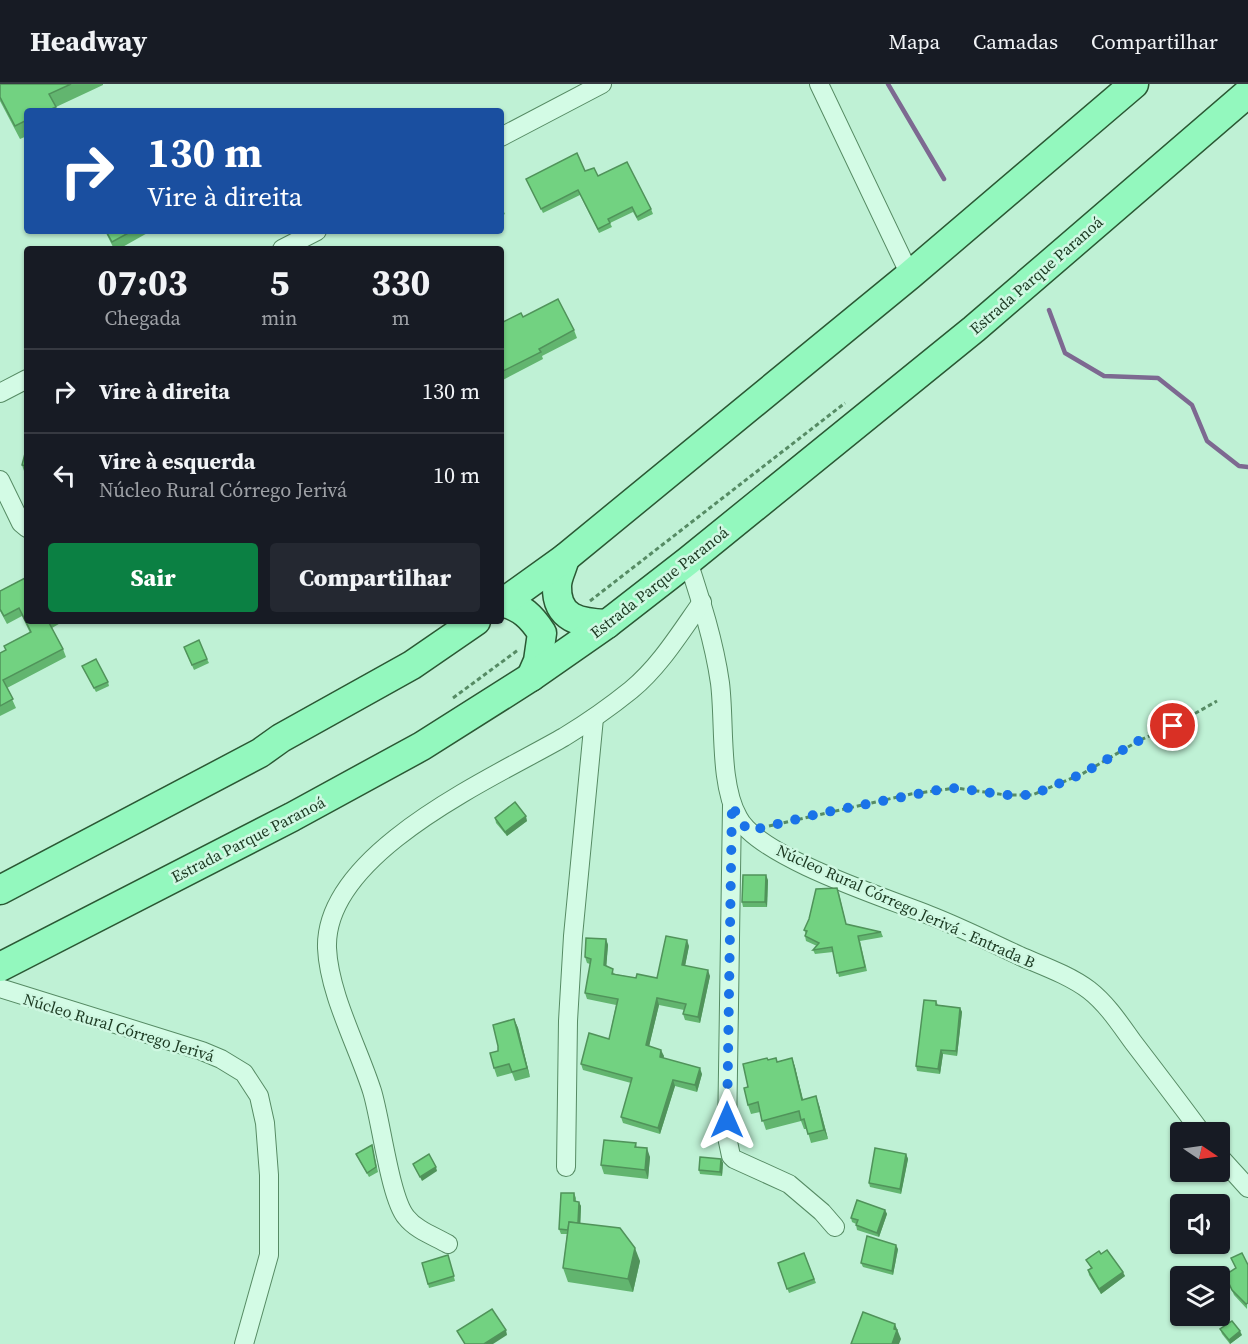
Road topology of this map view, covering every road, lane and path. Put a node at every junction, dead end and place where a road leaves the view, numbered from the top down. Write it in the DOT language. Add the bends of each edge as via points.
graph roads {
  1 [pos="602,84"];
  2 [pos="819,84"];
  3 [pos="1134,84"];
  4 [pos="1248,93"];
  5 [pos="504,135"];
  6 [pos="311,234"];
  7 [pos="288,246"];
  8 [pos="910,275"];
  9 [pos="24,381"];
  10 [pos="0,393"];
  11 [pos="850,399"];
  12 [pos="0,480"];
  13 [pos="24,526"];
  14 [pos="566,558"];
  15 [pos="688,561"];
  16 [pos="504,602"];
  17 [pos="702,602"];
  18 [pos="504,603"];
  19 [pos="569,617"];
  20 [pos="472,624"];
  21 [pos="607,624"];
  22 [pos="542,633"];
  23 [pos="531,677"];
  24 [pos="1217,701"];
  25 [pos="446,704"];
  26 [pos="594,718"];
  27 [pos="732,804"];
  28 [pos="749,831"];
  29 [pos="0,890"];
  30 [pos="0,967"];
  31 [pos="0,988"];
  32 [pos="1193,1122"];
  33 [pos="566,1167"];
  34 [pos="1230,1168"];
  35 [pos="1248,1188"];
  36 [pos="835,1227"];
  37 [pos="448,1244"];
  38 [pos="244,1344"];
  1 -- 5 [label="street"];
  2 -- 8 [label="street"];
  3 -- 8 [label="main road"];
  4 -- 15 [label="main road, Estrada Parque Paranoá" via="974,329"];
  6 -- 7 [label="street"];
  8 -- 14 [label="main road"];
  9 -- 10 [label="street"];
  11 -- 19 [label="path"];
  12 -- 13 [label="street"];
  14 -- 16 [label="main road"];
  14 -- 19 [label="main road" via="557,584 559,603"];
  15 -- 17 [label="street, Núcleo Rural Córrego Jerivá - Entrada B"];
  15 -- 21 [label="main road, Estrada Parque Paranoá"];
  17 -- 26 [label="street" via="651,670 632,690"];
  17 -- 27 [label="street, Núcleo Rural Córrego Jerivá - Entrada B" via="720,686"];
  18 -- 22 [label="main road" via="517,606 532,617"];
  19 -- 21 [label="main road" via="587,624"];
  20 -- 29 [label="main road" via="412,665 260,753"];
  21 -- 23 [label="main road, Estrada Parque Paranoá"];
  22 -- 23 [label="main road"];
  22 -- 25 [label="path"];
  23 -- 30 [label="main road, Estrada Parque Paranoá" via="422,746 351,785"];
  24 -- 28 [label="path" via="1082,774 1032,795 938,790"];
  26 -- 33 [label="street" via="570,978"];
  26 -- 37 [label="street" via="418,821 364,868 335,908 327,948 336,992 375,1102 399,1207 415,1226"];
  27 -- 28 [label="street, Núcleo Rural Córrego Jerivá - Entrada B"];
  27 -- 36 [label="street" via="729,1149 734,1159 789,1184"];
  28 -- 32 [label="street, Núcleo Rural Córrego Jerivá - Entrada B" via="805,865 931,916 1090,991 1109,1010"];
  31 -- 38 [label="street, Núcleo Rural Córrego Jerivá" via="202,1051 234,1066 252,1084 259,1096 267,1136 270,1239 265,1272"];
  34 -- 35 [label="street"];
}
